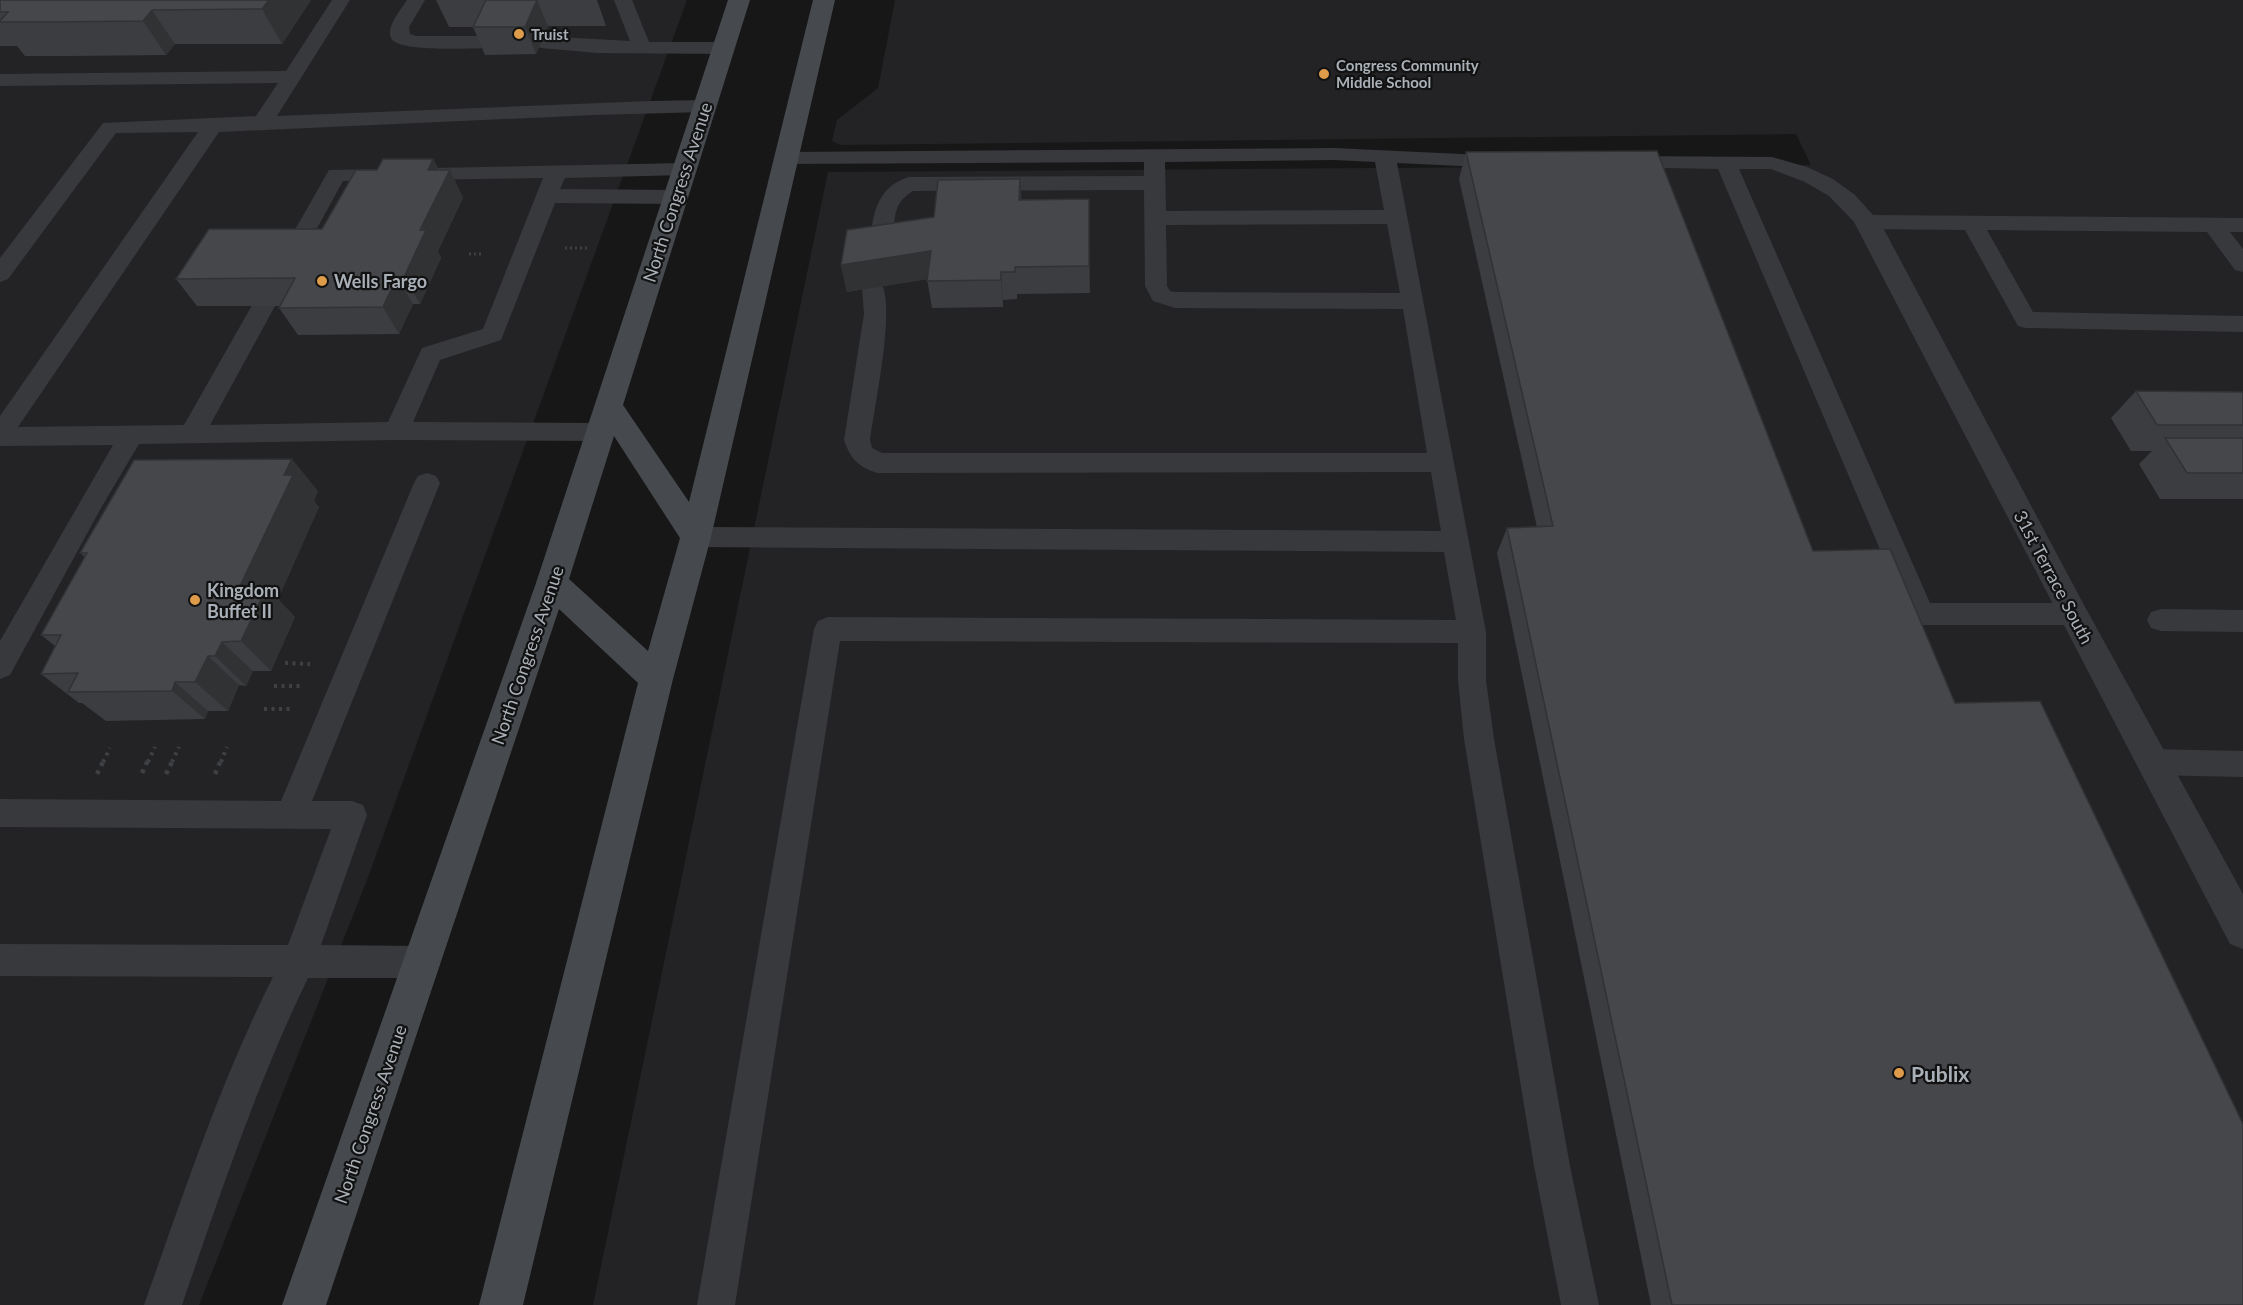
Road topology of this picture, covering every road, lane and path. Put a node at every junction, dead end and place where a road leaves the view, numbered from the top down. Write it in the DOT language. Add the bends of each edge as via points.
graph roads {
  1 [pos="342,0"];
  2 [pos="416,0"];
  3 [pos="623,0"];
  4 [pos="739,0"];
  5 [pos="824,0"];
  6 [pos="491,42"];
  7 [pos="541,42"];
  8 [pos="642,48"];
  9 [pos="723,48"];
  10 [pos="291,77"];
  11 [pos="0,80"];
  12 [pos="705,106"];
  13 [pos="263,122"];
  14 [pos="213,126"];
  15 [pos="1154,155"];
  16 [pos="785,158"];
  17 [pos="1385,158"];
  18 [pos="1524,162"];
  19 [pos="1604,162"];
  20 [pos="1726,163"];
  21 [pos="556,172"];
  22 [pos="680,183"];
  23 [pos="1154,183"];
  24 [pos="547,196"];
  25 [pos="1396,217"];
  26 [pos="1155,218"];
  27 [pos="1867,222"];
  28 [pos="1972,223"];
  29 [pos="2213,224"];
  30 [pos="2243,225"];
  31 [pos="555,248"];
  32 [pos="588,248"];
  33 [pos="880,253"];
  34 [pos="291,256"];
  35 [pos="2243,265"];
  36 [pos="0,274"];
  37 [pos="873,288"];
  38 [pos="1413,301"];
  39 [pos="263,306"];
  40 [pos="2243,324"];
  41 [pos="605,419"];
  42 [pos="396,431"];
  43 [pos="192,434"];
  44 [pos="132,435"];
  45 [pos="0,436"];
  46 [pos="1443,462"];
  47 [pos="427,483"];
  48 [pos="696,537"];
  49 [pos="1455,542"];
  50 [pos="552,583"];
  51 [pos="2073,614"];
  52 [pos="2161,620"];
  53 [pos="2243,621"];
  54 [pos="1472,632"];
  55 [pos="285,663"];
  56 [pos="313,664"];
  57 [pos="0,667"];
  58 [pos="656,679"];
  59 [pos="274,686"];
  60 [pos="311,686"];
  61 [pos="264,709"];
  62 [pos="301,709"];
  63 [pos="2151,762"];
  64 [pos="2243,764"];
  65 [pos="0,813"];
  66 [pos="291,815"];
  67 [pos="2243,931"];
  68 [pos="0,960"];
  69 [pos="299,960"];
  70 [pos="423,962"];
  71 [pos="163,1305"];
  72 [pos="304,1305"];
  73 [pos="501,1305"];
  74 [pos="716,1305"];
  75 [pos="1580,1305"];
  1 -- 10 [label="lane"];
  2 -- 6 [label="lane" via="400,27 400,37 414,42"];
  3 -- 8 [label="lane"];
  4 -- 9 [label="main road, North Congress Avenue"];
  5 -- 16 [label="main road"];
  7 -- 8 [label="lane"];
  8 -- 9 [label="lane"];
  9 -- 12 [label="main road, North Congress Avenue"];
  10 -- 11 [label="lane"];
  10 -- 13 [label="lane"];
  12 -- 13 [label="lane"];
  12 -- 22 [label="main road, North Congress Avenue"];
  13 -- 14 [label="lane"];
  14 -- 36 [label="lane" via="110,127"];
  14 -- 45 [label="lane"];
  15 -- 16 [label="lane"];
  15 -- 17 [label="lane" via="1334,154"];
  15 -- 23 [label="lane"];
  16 -- 48 [label="main road"];
  17 -- 18 [label="lane"];
  17 -- 25 [label="lane"];
  19 -- 20 [label="lane"];
  20 -- 27 [label="lane" via="1772,163 1794,168 1837,190 1855,204"];
  20 -- 51 [label="lane" via="1921,614"];
  21 -- 22 [label="lane" via="584,170"];
  21 -- 24 [label="lane"];
  21 -- 34 [label="lane" via="336,175"];
  22 -- 24 [label="lane"];
  22 -- 41 [label="main road, North Congress Avenue"];
  23 -- 26 [label="lane"];
  23 -- 33 [label="lane" via="909,184 886,203"];
  24 -- 42 [label="lane" via="493,334 430,354"];
  25 -- 26 [label="lane"];
  25 -- 38 [label="lane"];
  26 -- 38 [label="lane" via="1156,286 1161,296 1175,300"];
  27 -- 28 [label="lane"];
  27 -- 51 [label="street, 31st Terrace South"];
  28 -- 29 [label="lane"];
  28 -- 40 [label="lane" via="2026,320"];
  29 -- 30 [label="lane"];
  29 -- 35 [label="lane"];
  31 -- 32 [label="path"];
  37 -- 46 [label="lane" via="876,314 857,440 861,453 877,463"];
  38 -- 46 [label="lane"];
  39 -- 43 [label="lane"];
  41 -- 42 [label="lane"];
  41 -- 48 [label="main road"];
  41 -- 50 [label="main road, North Congress Avenue"];
  42 -- 43 [label="lane"];
  43 -- 44 [label="lane"];
  44 -- 45 [label="lane"];
  44 -- 57 [label="lane"];
  46 -- 49 [label="lane"];
  47 -- 66 [label="lane"];
  48 -- 49 [label="lane"];
  48 -- 58 [label="main road"];
  49 -- 54 [label="lane"];
  50 -- 58 [label="main road"];
  50 -- 70 [label="main road, North Congress Avenue"];
  51 -- 63 [label="street, 31st Terrace South"];
  52 -- 53 [label="lane"];
  54 -- 74 [label="lane" via="828,629"];
  54 -- 75 [label="lane" via="1472,680 1479,739 1550,1154"];
  55 -- 56 [label="path"];
  58 -- 73 [label="main road"];
  59 -- 60 [label="path"];
  61 -- 62 [label="path"];
  63 -- 64 [label="lane"];
  63 -- 67 [label="street, 31st Terrace South"];
  65 -- 66 [label="lane"];
  66 -- 69 [label="lane" via="352,815"];
  68 -- 69 [label="lane"];
  69 -- 70 [label="lane"];
  69 -- 71 [label="lane" via="269,1021 220,1142"];
  70 -- 72 [label="main road, North Congress Avenue"];
}
